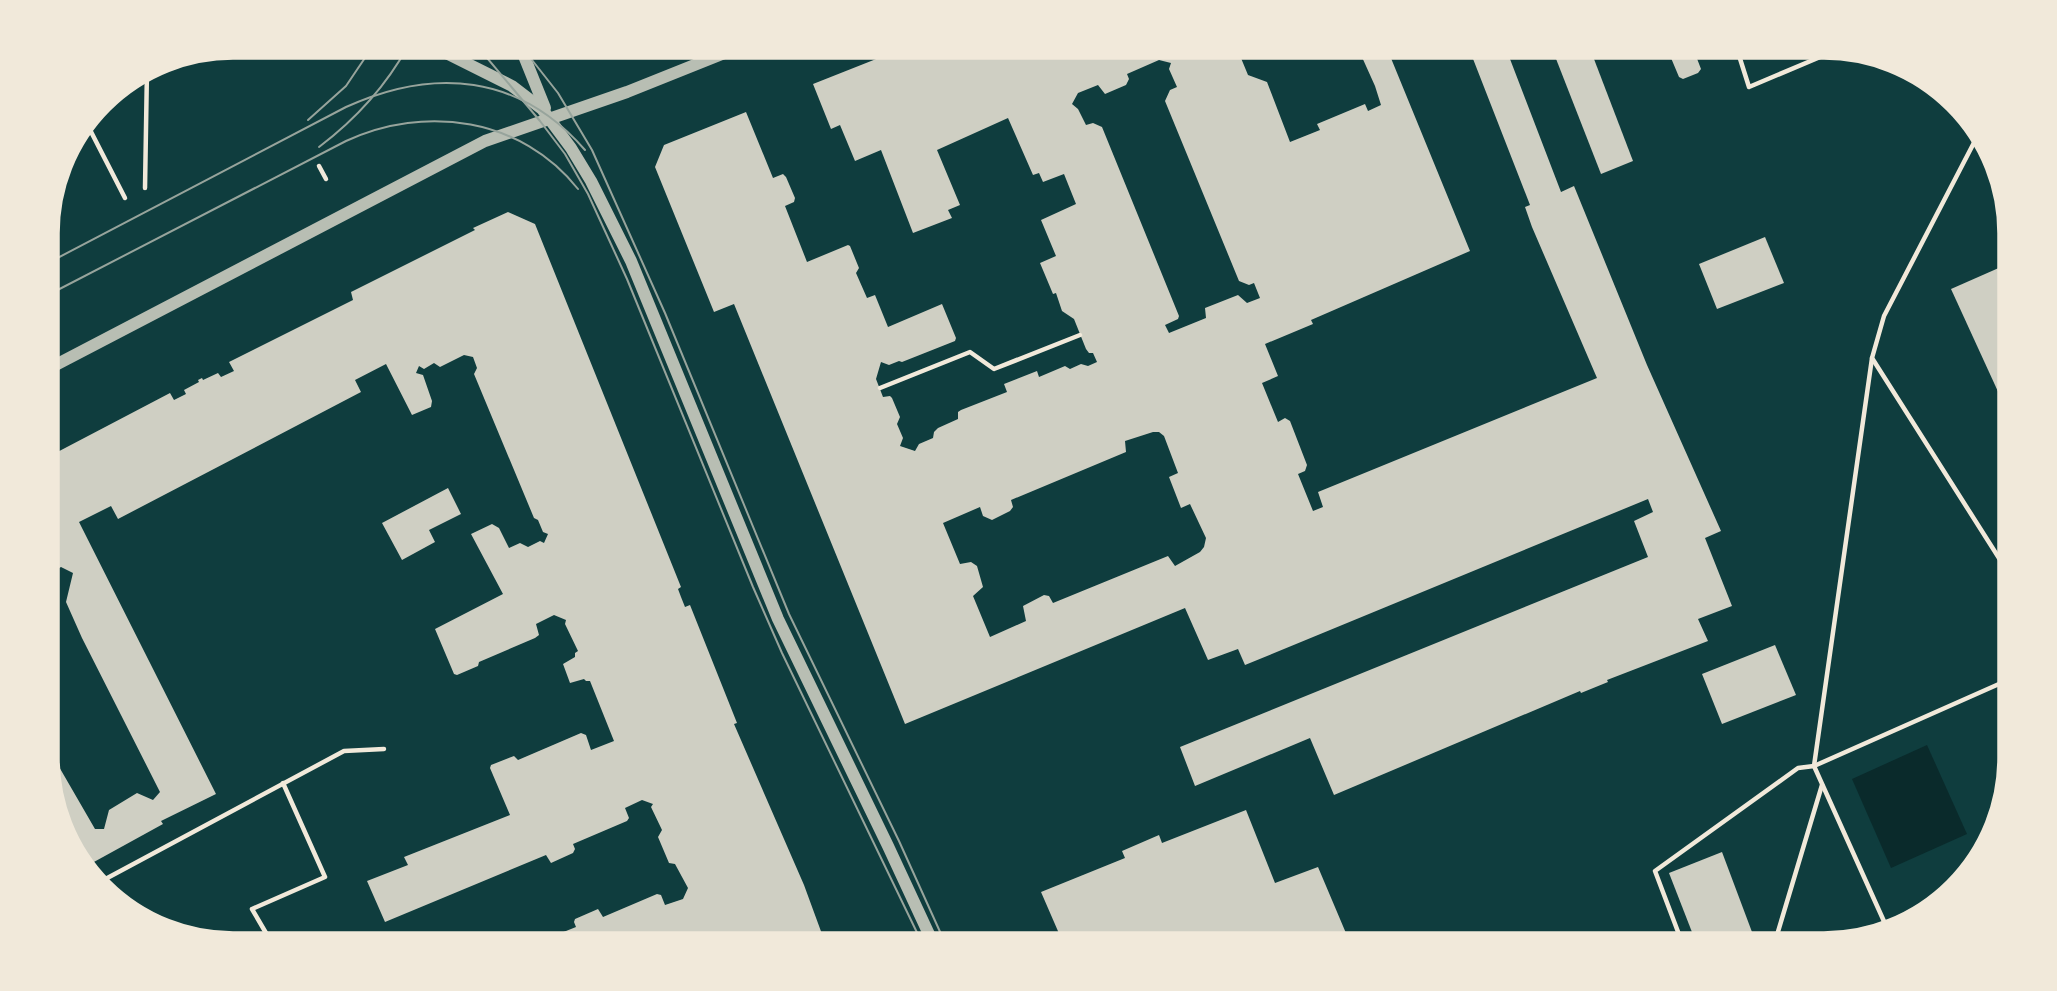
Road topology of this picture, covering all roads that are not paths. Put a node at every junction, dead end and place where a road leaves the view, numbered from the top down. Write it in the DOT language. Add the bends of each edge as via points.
graph roads {
  1 [pos="455,58"];
  2 [pos="524,58"];
  3 [pos="712,58"];
  4 [pos="550,118"];
  5 [pos="58,364"];
  6 [pos="928,933"];
  1 -- 4 [label="street" via="512,86"];
  2 -- 4 [label="street"];
  3 -- 4 [label="street"];
  4 -- 5 [label="street" via="468,150"];
  4 -- 6 [label="street" via="591,181 625,248 778,619"];
}
